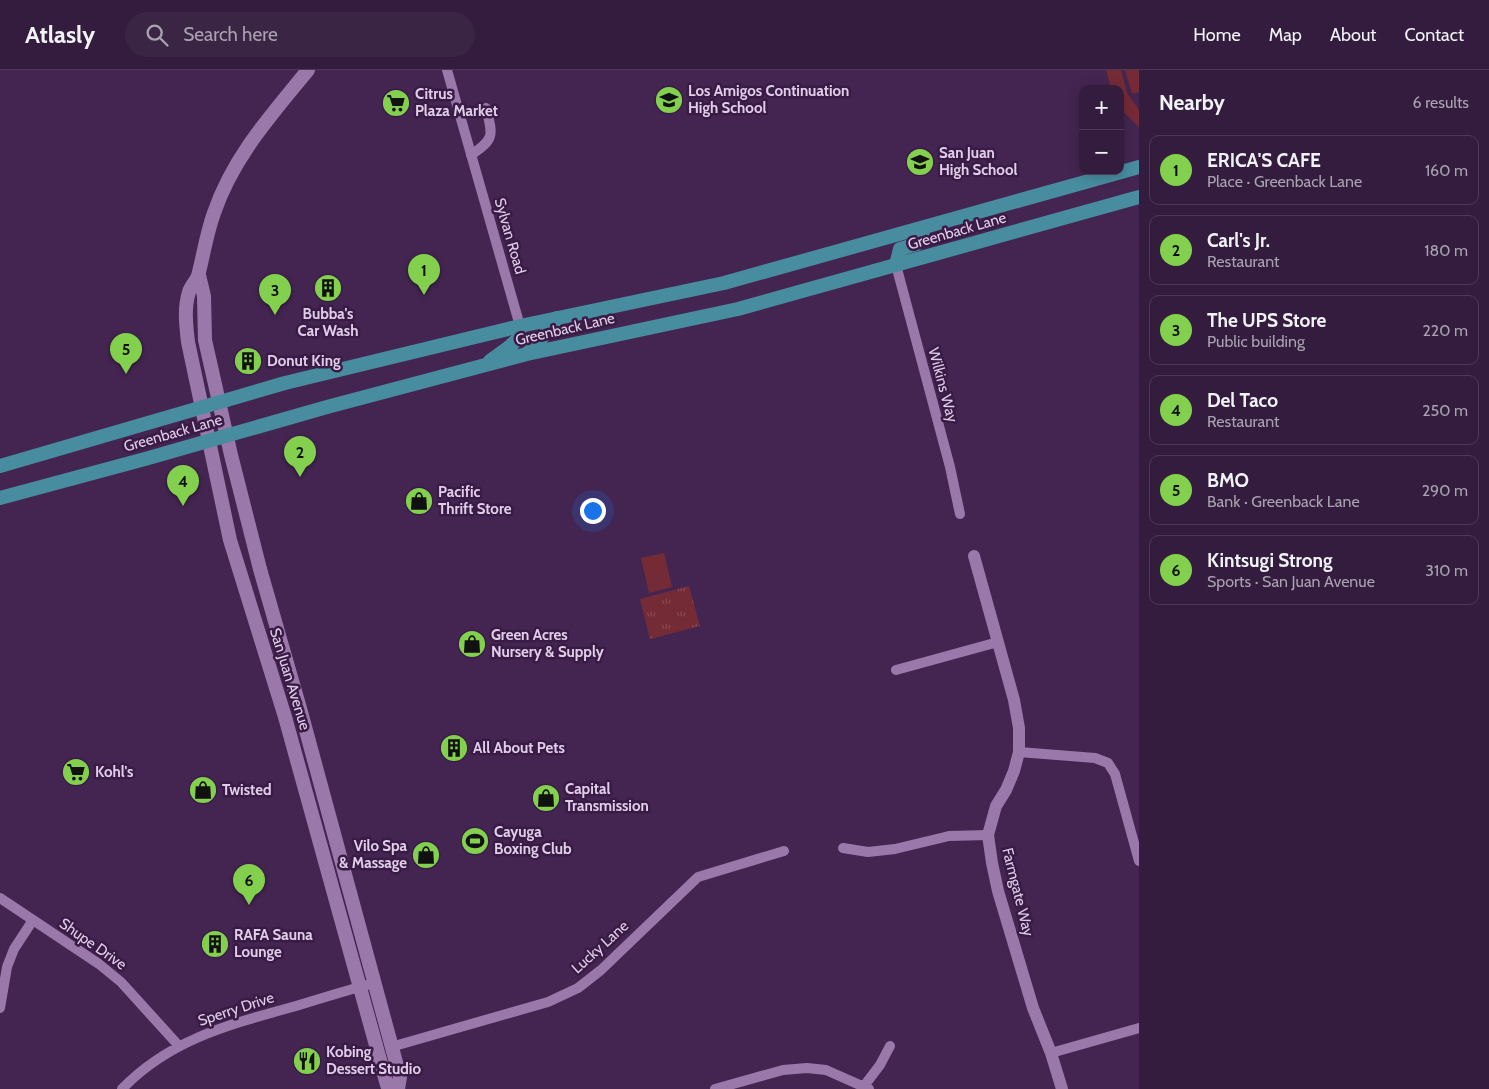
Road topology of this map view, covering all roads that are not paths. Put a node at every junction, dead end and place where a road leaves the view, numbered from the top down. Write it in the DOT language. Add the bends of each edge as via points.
graph roads {
  1 [pos="308,70"];
  2 [pos="447,70"];
  3 [pos="486,108"];
  4 [pos="471,155"];
  5 [pos="1139,167"];
  6 [pos="1139,197"];
  7 [pos="925,227"];
  8 [pos="896,265"];
  9 [pos="199,275"];
  10 [pos="557,318"];
  11 [pos="520,326"];
  12 [pos="527,354"];
  13 [pos="484,365"];
  14 [pos="219,402"];
  15 [pos="201,407"];
  16 [pos="226,434"];
  17 [pos="208,440"];
  18 [pos="0,466"];
  19 [pos="0,498"];
  20 [pos="960,514"];
  21 [pos="974,556"];
  22 [pos="998,642"];
  23 [pos="896,670"];
  24 [pos="285,717"];
  25 [pos="1019,752"];
  26 [pos="319,779"];
  27 [pos="988,834"];
  28 [pos="318,836"];
  29 [pos="843,848"];
  30 [pos="784,851"];
  31 [pos="1139,861"];
  32 [pos="0,898"];
  33 [pos="32,920"];
  34 [pos="374,983"];
  35 [pos="359,987"];
  36 [pos="0,1008"];
  37 [pos="1139,1028"];
  38 [pos="179,1046"];
  39 [pos="890,1046"];
  40 [pos="391,1047"];
  41 [pos="1051,1053"];
  42 [pos="867,1087"];
  43 [pos="122,1089"];
  44 [pos="392,1089"];
  45 [pos="398,1089"];
  46 [pos="715,1089"];
  47 [pos="1062,1089"];
  1 -- 9 [label="main road, San Juan Avenue" via="260,128 231,174 214,212"];
  2 -- 4 [label="street, Sylvan Road"];
  3 -- 4 [label="street" via="491,134 486,145"];
  4 -- 11 [label="street, Sylvan Road"];
  5 -- 7 [label="main road, Greenback Lane"];
  6 -- 8 [label="main road, Greenback Lane"];
  7 -- 8 [label="main road" via="917,244 900,249"];
  7 -- 10 [label="main road, Greenback Lane" via="724,283"];
  8 -- 12 [label="main road, Greenback Lane" via="738,310"];
  8 -- 20 [label="street, Wilkins Way"];
  9 -- 14 [label="main road, San Juan Avenue" via="204,296 206,340"];
  9 -- 15 [label="main road, San Juan Avenue" via="189,292 185,312"];
  10 -- 11 [label="main road, Greenback Lane"];
  10 -- 12 [label="main road"];
  11 -- 13 [label="main road" via="518,338"];
  11 -- 14 [label="main road, Greenback Lane"];
  12 -- 13 [label="main road, Greenback Lane"];
  13 -- 16 [label="main road, Greenback Lane"];
  14 -- 15 [label="main road, Greenback Lane"];
  14 -- 16 [label="main road, San Juan Avenue"];
  15 -- 17 [label="main road, San Juan Avenue"];
  15 -- 18 [label="main road, Greenback Lane"];
  16 -- 17 [label="main road, Greenback Lane"];
  16 -- 26 [label="main road, San Juan Avenue"];
  17 -- 19 [label="main road, Greenback Lane"];
  17 -- 24 [label="main road, San Juan Avenue" via="230,540"];
  21 -- 22 [label="street, Farmgate Way"];
  22 -- 23 [label="street"];
  22 -- 25 [label="street, Farmgate Way" via="1014,700"];
  24 -- 26 [label="main road" via="295,723 306,762"];
  24 -- 28 [label="main road, San Juan Avenue"];
  25 -- 27 [label="street, Farmgate Way"];
  25 -- 31 [label="street" via="1095,758 1108,763 1115,774"];
  26 -- 28 [label="main road" via="314,787 322,818"];
  26 -- 34 [label="main road, San Juan Avenue"];
  27 -- 29 [label="street" via="949,836 868,852"];
  27 -- 41 [label="street, Farmgate Way" via="998,891 1033,1008"];
  28 -- 35 [label="main road, San Juan Avenue"];
  30 -- 40 [label="street, Lucky Lane" via="698,877 578,988 548,1002"];
  32 -- 33 [label="street, Shupe Drive"];
  33 -- 36 [label="street" via="7,966"];
  33 -- 38 [label="street, Shupe Drive" via="121,982"];
  34 -- 35 [label="street, Sperry Drive"];
  34 -- 40 [label="main road, San Juan Avenue"];
  35 -- 38 [label="street, Sperry Drive" via="224,1026"];
  35 -- 44 [label="main road, San Juan Avenue" via="387,1085"];
  37 -- 41 [label="street"];
  38 -- 43 [label="street, Sperry Drive" via="149,1064"];
  39 -- 42 [label="street"];
  40 -- 45 [label="main road, San Juan Avenue" via="400,1077"];
  41 -- 47 [label="street, Farmgate Way"];
  42 -- 46 [label="street" via="826,1070 807,1068 783,1070"];
}
